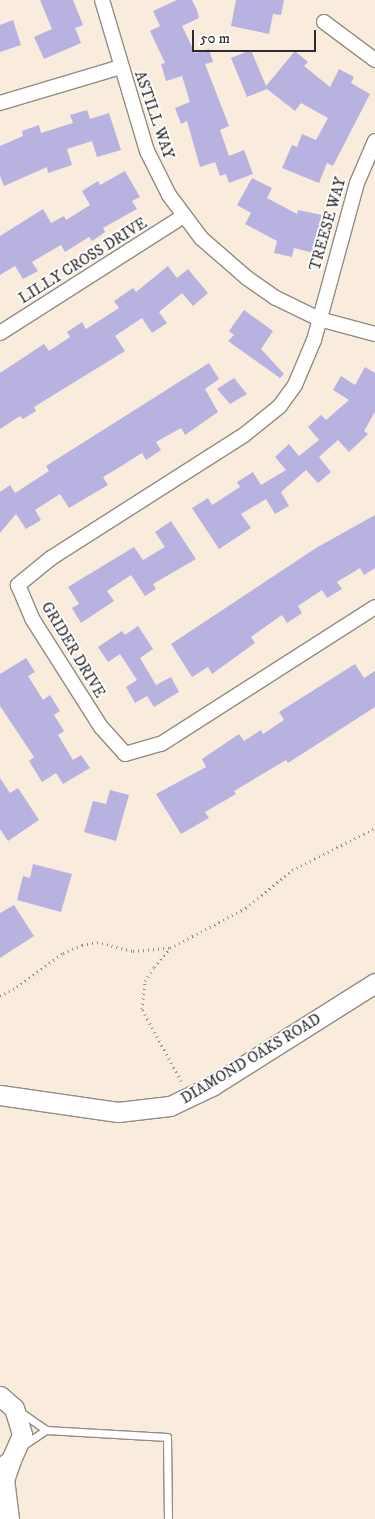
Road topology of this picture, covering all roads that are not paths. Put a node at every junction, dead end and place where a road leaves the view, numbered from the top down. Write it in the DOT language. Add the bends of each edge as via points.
graph roads {
  1 [pos="102,0"];
  2 [pos="324,22"];
  3 [pos="375,60"];
  4 [pos="121,67"];
  5 [pos="0,103"];
  6 [pos="375,141"];
  7 [pos="184,216"];
  8 [pos="319,319"];
  9 [pos="0,332"];
  10 [pos="375,334"];
  11 [pos="375,607"];
  12 [pos="375,983"];
  13 [pos="0,1095"];
  14 [pos="0,1396"];
  15 [pos="14,1408"];
  16 [pos="46,1430"];
  17 [pos="10,1459"];
  18 [pos="9,1519"];
  19 [pos="168,1519"];
  1 -- 4 [label="street, ASTILL WAY"];
  2 -- 3 [label="street"];
  4 -- 5 [label="street"];
  4 -- 7 [label="street, ASTILL WAY" via="148,151"];
  6 -- 8 [label="street, TREESE WAY" via="357,182"];
  7 -- 8 [label="street, ASTILL WAY" via="201,238 247,278 276,298"];
  7 -- 9 [label="street, LILLY CROSS DRIVE"];
  8 -- 10 [label="street, ASTILL WAY"];
  8 -- 11 [label="street, GRIDER DRIVE" via="295,385 266,420 51,558 18,585 33,620 101,727 124,754 160,744"];
  12 -- 13 [label="street, DIAMOND OAKS ROAD" via="192,1098 170,1106 125,1112"];
  14 -- 15 [label="street"];
  15 -- 16 [label="lane"];
  15 -- 17 [label="street" via="20,1421"];
  16 -- 17 [label="lane"];
  16 -- 19 [label="lane" via="167,1437"];
  17 -- 18 [label="street" via="4,1480"];
}
